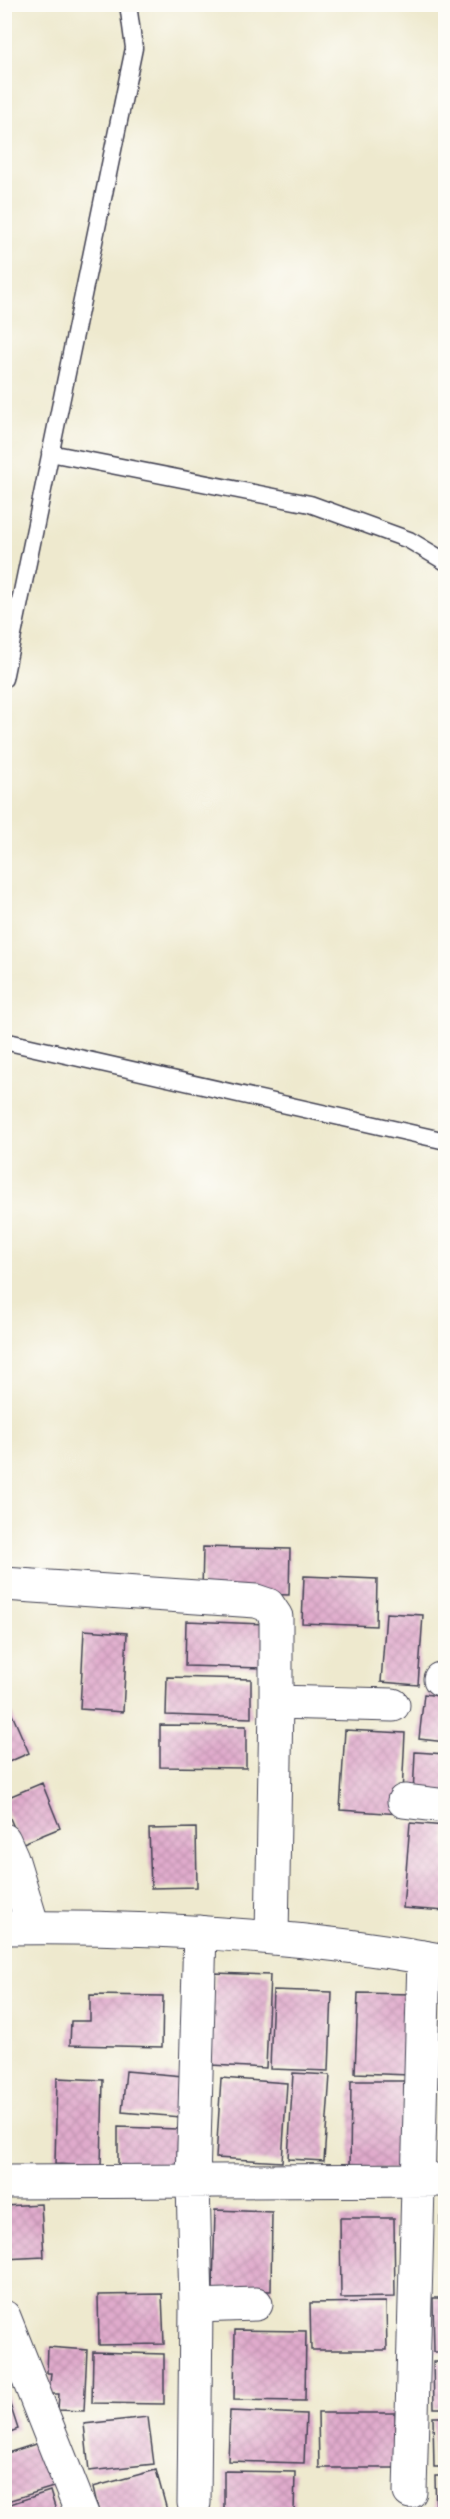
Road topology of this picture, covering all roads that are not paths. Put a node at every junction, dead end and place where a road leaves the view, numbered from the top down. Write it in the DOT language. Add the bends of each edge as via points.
graph roads {
  1 [pos="128,4"];
  2 [pos="50,453"];
  3 [pos="446,562"];
  4 [pos="4,680"];
  5 [pos="4,1041"];
  6 [pos="446,1142"];
  7 [pos="4,1584"];
  8 [pos="276,1702"];
  9 [pos="393,1705"];
  10 [pos="404,1801"];
  11 [pos="446,1806"];
  12 [pos="4,1840"];
  13 [pos="19,1928"];
  14 [pos="200,1932"];
  15 [pos="272,1937"];
  16 [pos="435,1959"];
  17 [pos="432,2180"];
  18 [pos="4,2182"];
  19 [pos="193,2182"];
  20 [pos="256,2304"];
  21 [pos="196,2306"];
  22 [pos="4,2317"];
  23 [pos="410,2493"];
  24 [pos="194,2503"];
  25 [pos="82,2514"];
  1 -- 2 [label="lane" via="134,48"];
  2 -- 3 [label="lane" via="310,504 409,540"];
  2 -- 4 [label="lane"];
  5 -- 6 [label="lane"];
  7 -- 8 [label="street" via="256,1601 268,1605 276,1617"];
  8 -- 9 [label="street"];
  8 -- 15 [label="street"];
  10 -- 11 [label="street"];
  12 -- 13 [label="street" via="12,1858"];
  13 -- 14 [label="street"];
  14 -- 15 [label="street"];
  14 -- 19 [label="street"];
  15 -- 16 [label="street"];
  16 -- 17 [label="street"];
  17 -- 19 [label="street"];
  17 -- 23 [label="street"];
  18 -- 19 [label="street"];
  19 -- 21 [label="street"];
  20 -- 21 [label="street"];
  21 -- 24 [label="street"];
  22 -- 25 [label="street"];
}
